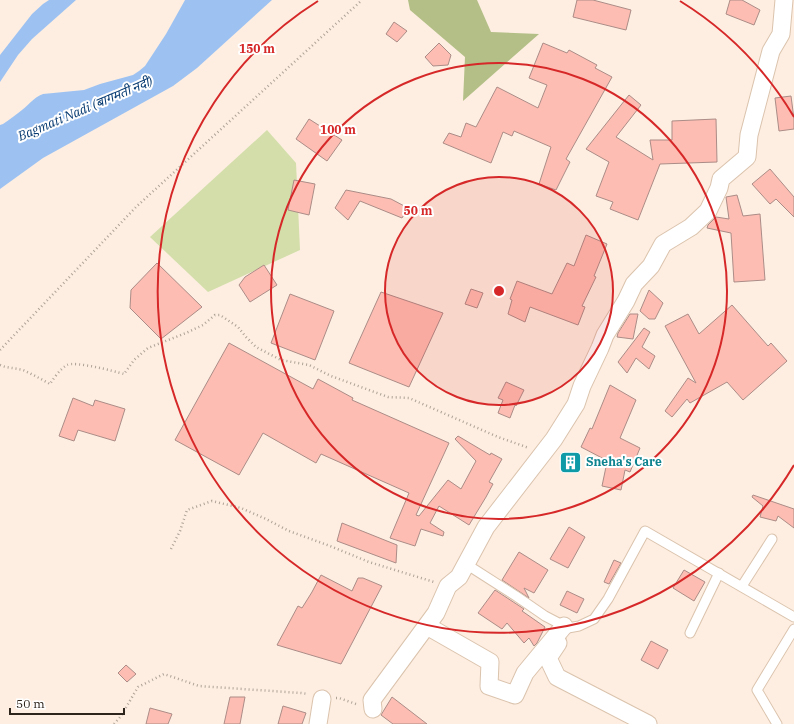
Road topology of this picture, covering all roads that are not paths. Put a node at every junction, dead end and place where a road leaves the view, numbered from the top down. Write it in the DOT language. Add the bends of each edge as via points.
graph roads {
  1 [pos="784,0"];
  2 [pos="772,539"];
  3 [pos="466,564"];
  4 [pos="719,573"];
  5 [pos="742,586"];
  6 [pos="794,617"];
  7 [pos="427,626"];
  8 [pos="566,627"];
  9 [pos="794,629"];
  10 [pos="690,634"];
  11 [pos="322,699"];
  12 [pos="373,709"];
  13 [pos="318,724"];
  14 [pos="648,724"];
  15 [pos="777,724"];
  1 -- 3 [label="street" via="780,34 771,51 747,157 721,179 708,211 691,227 663,244 651,266 634,284 605,335 576,404 554,439 486,527"];
  2 -- 5 [label="lane"];
  3 -- 7 [label="street" via="459,577 448,586"];
  3 -- 8 [label="lane"];
  4 -- 5 [label="lane"];
  4 -- 8 [label="lane" via="645,531 608,599 594,619 579,626"];
  4 -- 10 [label="lane"];
  5 -- 6 [label="lane"];
  7 -- 8 [label="street" via="490,662 489,686 515,695 525,673"];
  7 -- 12 [label="street" via="372,700"];
  8 -- 14 [label="street" via="548,658 557,677"];
  9 -- 15 [label="lane" via="757,690"];
  11 -- 13 [label="street"];
}
